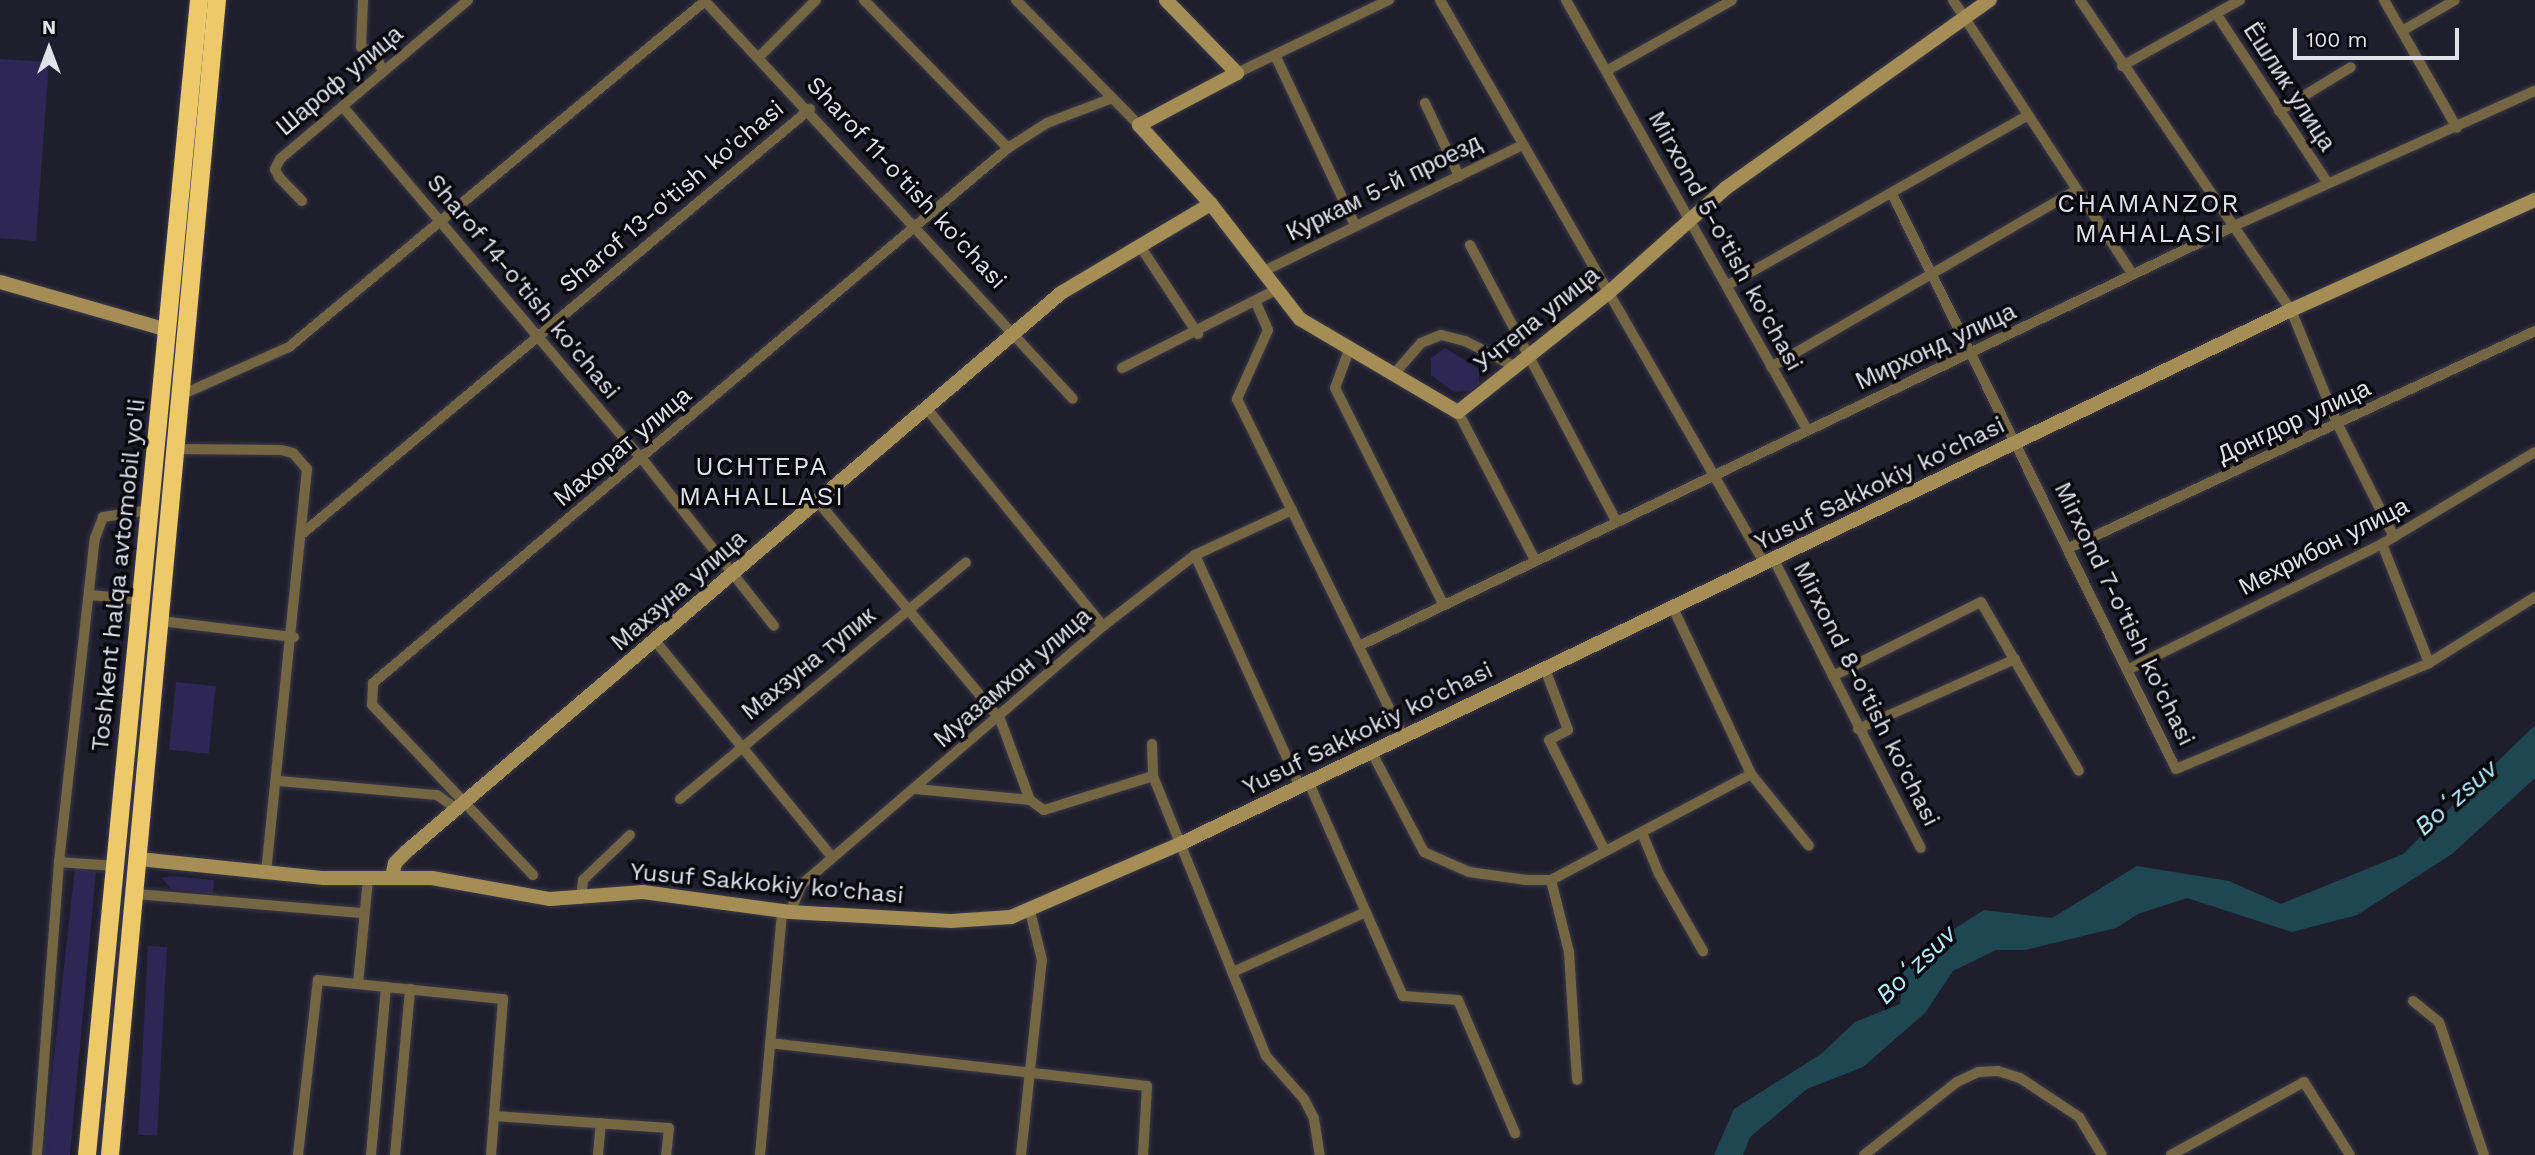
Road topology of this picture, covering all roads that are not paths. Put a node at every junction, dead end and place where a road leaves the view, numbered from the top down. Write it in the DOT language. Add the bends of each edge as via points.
graph roads {
  1 [pos="199,0"];
  2 [pos="217,0"];
  3 [pos="363,0"];
  4 [pos="468,0"];
  5 [pos="816,0"];
  6 [pos="864,0"];
  7 [pos="1016,0"];
  8 [pos="1166,0"];
  9 [pos="1389,0"];
  10 [pos="1440,0"];
  11 [pos="1566,0"];
  12 [pos="1732,0"];
  13 [pos="1953,0"];
  14 [pos="1990,0"];
  15 [pos="2080,0"];
  16 [pos="2241,0"];
  17 [pos="2384,0"];
  18 [pos="2455,0"];
  19 [pos="704,1"];
  20 [pos="2217,15"];
  21 [pos="1966,20"];
  22 [pos="2402,31"];
  23 [pos="1275,55"];
  24 [pos="760,56"];
  25 [pos="2122,66"];
  26 [pos="2351,66"];
  27 [pos="1608,70"];
  28 [pos="383,72"];
  29 [pos="1237,73"];
  30 [pos="2535,91"];
  31 [pos="1110,99"];
  32 [pos="1426,103"];
  33 [pos="344,108"];
  34 [pos="810,109"];
  35 [pos="2278,111"];
  36 [pos="2026,116"];
  37 [pos="1139,125"];
  38 [pos="2457,128"];
  39 [pos="1522,145"];
  40 [pos="1008,148"];
  41 [pos="1459,176"];
  42 [pos="2327,182"];
  43 [pos="2076,191"];
  44 [pos="1892,194"];
  45 [pos="2535,200"];
  46 [pos="302,201"];
  47 [pos="1211,204"];
  48 [pos="438,220"];
  49 [pos="1690,222"];
  50 [pos="1355,225"];
  51 [pos="2234,226"];
  52 [pos="919,227"];
  53 [pos="1470,245"];
  54 [pos="1142,249"];
  55 [pos="175,257"];
  56 [pos="194,259"];
  57 [pos="1264,271"];
  58 [pos="1931,273"];
  59 [pos="2132,274"];
  60 [pos="0,282"];
  61 [pos="1728,285"];
  62 [pos="1278,289"];
  63 [pos="1607,295"];
  64 [pos="1257,305"];
  65 [pos="2291,310"];
  66 [pos="167,330"];
  67 [pos="2535,331"];
  68 [pos="1016,332"];
  69 [pos="1198,334"];
  70 [pos="538,336"];
  71 [pos="1349,350"];
  72 [pos="1973,355"];
  73 [pos="1530,357"];
  74 [pos="1122,368"];
  75 [pos="1516,368"];
  76 [pos="1771,368"];
  77 [pos="1394,374"];
  78 [pos="181,395"];
  79 [pos="1073,399"];
  80 [pos="928,410"];
  81 [pos="1458,412"];
  82 [pos="2338,425"];
  83 [pos="1807,430"];
  84 [pos="2018,443"];
  85 [pos="177,449"];
  86 [pos="2535,452"];
  87 [pos="643,460"];
  88 [pos="1714,474"];
  89 [pos="818,502"];
  90 [pos="150,510"];
  91 [pos="1292,510"];
  92 [pos="171,512"];
  93 [pos="1616,521"];
  94 [pos="303,533"];
  95 [pos="2395,537"];
  96 [pos="2382,544"];
  97 [pos="2070,548"];
  98 [pos="1195,555"];
  99 [pos="1535,560"];
  100 [pos="966,562"];
  101 [pos="1769,562"];
  102 [pos="734,572"];
  103 [pos="91,595"];
  104 [pos="2535,597"];
  105 [pos="141,600"];
  106 [pos="1443,604"];
  107 [pos="1673,608"];
  108 [pos="910,609"];
  109 [pos="161,621"];
  110 [pos="774,626"];
  111 [pos="1103,626"];
  112 [pos="294,637"];
  113 [pos="656,642"];
  114 [pos="1359,646"];
  115 [pos="2015,659"];
  116 [pos="2429,663"];
  117 [pos="1545,669"];
  118 [pos="2127,670"];
  119 [pos="1833,676"];
  120 [pos="1000,719"];
  121 [pos="1858,729"];
  122 [pos="1404,738"];
  123 [pos="1152,744"];
  124 [pos="742,747"];
  125 [pos="1372,753"];
  126 [pos="2079,771"];
  127 [pos="1751,774"];
  128 [pos="1153,776"];
  129 [pos="279,781"];
  130 [pos="1305,785"];
  131 [pos="916,789"];
  132 [pos="680,799"];
  133 [pos="1030,800"];
  134 [pos="462,805"];
  135 [pos="1643,833"];
  136 [pos="629,835"];
  137 [pos="1182,843"];
  138 [pos="1809,846"];
  139 [pos="1922,848"];
  140 [pos="1605,851"];
  141 [pos="832,857"];
  142 [pos="139,859"];
  143 [pos="59,862"];
  144 [pos="115,866"];
  145 [pos="266,872"];
  146 [pos="533,875"];
  147 [pos="392,877"];
  148 [pos="368,878"];
  149 [pos="1551,880"];
  150 [pos="136,894"];
  151 [pos="581,899"];
  152 [pos="1030,911"];
  153 [pos="786,912"];
  154 [pos="1366,912"];
  155 [pos="364,913"];
  156 [pos="1703,951"];
  157 [pos="1233,972"];
  158 [pos="358,984"];
  159 [pos="386,987"];
  160 [pos="410,989"];
  161 [pos="2413,1001"];
  162 [pos="770,1043"];
  163 [pos="95,1066"];
  164 [pos="118,1069"];
  165 [pos="1031,1076"];
  166 [pos="1577,1080"];
  167 [pos="494,1116"];
  168 [pos="601,1123"];
  169 [pos="1515,1133"];
  170 [pos="37,1155"];
  171 [pos="87,1155"];
  172 [pos="110,1155"];
  173 [pos="298,1155"];
  174 [pos="370,1155"];
  175 [pos="395,1155"];
  176 [pos="491,1155"];
  177 [pos="598,1155"];
  178 [pos="666,1155"];
  179 [pos="760,1155"];
  180 [pos="1021,1155"];
  181 [pos="1143,1155"];
  182 [pos="1320,1155"];
  183 [pos="1864,1155"];
  184 [pos="2102,1155"];
  185 [pos="2171,1155"];
  186 [pos="2350,1155"];
  187 [pos="2484,1155"];
  1 -- 55 [label="highway, Toshkent halqa avtomobil yo'li"];
  2 -- 56 [label="highway, Toshkent halqa avtomobil yo'li"];
  3 -- 28 [label="street" via="361,47 376,55"];
  4 -- 28 [label="street, Шароф улица"];
  5 -- 24 [label="street"];
  6 -- 40 [label="street"];
  7 -- 31 [label="street"];
  8 -- 29 [label="street"];
  9 -- 23 [label="street"];
  10 -- 39 [label="street, Mirxond 8-o'tish ko'chasi"];
  11 -- 27 [label="street, Mirxond 5-o'tish ko'chasi"];
  12 -- 27 [label="street"];
  13 -- 21 [label="street"];
  14 -- 21 [label="street, Учтепа улица"];
  15 -- 25 [label="street"];
  16 -- 20 [label="street"];
  17 -- 22 [label="street"];
  18 -- 22 [label="street"];
  19 -- 24 [label="street, Sharof 11-o'tish ko'chasi"];
  19 -- 48 [label="street"];
  20 -- 25 [label="street"];
  20 -- 35 [label="street, Ёшлик улица"];
  21 -- 36 [label="street"];
  21 -- 49 [label="street, Учтепа улица" via="1726,188"];
  22 -- 38 [label="street"];
  23 -- 29 [label="street"];
  23 -- 50 [label="street"];
  24 -- 34 [label="street, Sharof 11-o'tish ko'chasi"];
  25 -- 51 [label="street"];
  26 -- 35 [label="street"];
  27 -- 49 [label="street, Mirxond 5-o'tish ko'chasi"];
  28 -- 33 [label="street, Шароф улица"];
  29 -- 37 [label="street"];
  30 -- 38 [label="street, Мирхонд улица"];
  31 -- 37 [label="street"];
  31 -- 40 [label="street, Махорат улица" via="1046,124"];
  32 -- 41 [label="street"];
  33 -- 46 [label="street, Шароф улица" via="275,169"];
  33 -- 48 [label="street, Sharof 14-o'tish ko'chasi"];
  34 -- 52 [label="street, Sharof 11-o'tish ko'chasi"];
  34 -- 70 [label="street, Sharof 13-o'tish ko'chasi"];
  35 -- 42 [label="street, Ёшлик улица"];
  36 -- 43 [label="street"];
  36 -- 44 [label="street"];
  37 -- 47 [label="street"];
  38 -- 42 [label="street, Мирхонд улица"];
  39 -- 41 [label="street, Куркам 5-й проезд"];
  39 -- 63 [label="street, Mirxond 8-o'tish ko'chasi"];
  40 -- 52 [label="street, Махорат улица"];
  41 -- 50 [label="street, Куркам 5-й проезд"];
  42 -- 51 [label="street, Мирхонд улица"];
  43 -- 58 [label="street"];
  43 -- 59 [label="street"];
  44 -- 58 [label="street, Mirxond 7-o'tish ko'chasi"];
  44 -- 61 [label="street"];
  45 -- 65 [label="street, Yusuf Sakkokiy ko'chasi"];
  47 -- 54 [label="street, Махзуна улица"];
  47 -- 57 [label="street"];
  48 -- 70 [label="street, Sharof 14-o'tish ko'chasi"];
  48 -- 78 [label="street" via="289,347"];
  49 -- 61 [label="street, Mirxond 5-o'tish ko'chasi"];
  49 -- 63 [label="street, Учтепа улица"];
  50 -- 57 [label="street, Куркам 5-й проезд"];
  51 -- 59 [label="street, Мирхонд улица"];
  51 -- 65 [label="street"];
  52 -- 68 [label="street, Sharof 11-o'tish ko'chasi"];
  52 -- 87 [label="street, Махорат улица"];
  53 -- 73 [label="street"];
  54 -- 68 [label="street, Махзуна улица" via="1061,293"];
  54 -- 69 [label="street"];
  55 -- 56 [label="highway"];
  55 -- 66 [label="highway, Toshkent halqa avtomobil yo'li"];
  56 -- 78 [label="highway, Toshkent halqa avtomobil yo'li"];
  57 -- 62 [label="street"];
  58 -- 72 [label="street, Mirxond 7-o'tish ko'chasi"];
  58 -- 76 [label="street"];
  59 -- 72 [label="street, Мирхонд улица"];
  60 -- 66 [label="street"];
  61 -- 76 [label="street, Mirxond 5-o'tish ko'chasi"];
  62 -- 64 [label="street"];
  62 -- 71 [label="street" via="1300,319"];
  63 -- 73 [label="street, Учтепа улица"];
  63 -- 88 [label="street, Mirxond 8-o'tish ko'chasi"];
  64 -- 69 [label="street"];
  64 -- 91 [label="street" via="1268,330 1237,399"];
  65 -- 82 [label="street"];
  65 -- 84 [label="street, Yusuf Sakkokiy ko'chasi"];
  66 -- 90 [label="highway, Toshkent halqa avtomobil yo'li"];
  67 -- 82 [label="street, Донгдор улица"];
  68 -- 79 [label="street, Sharof 11-o'tish ko'chasi"];
  68 -- 80 [label="street, Махзуна улица"];
  69 -- 74 [label="street"];
  70 -- 87 [label="street, Sharof 14-o'tish ko'chasi"];
  70 -- 94 [label="street, Sharof 13-o'tish ko'chasi"];
  71 -- 77 [label="street"];
  71 -- 106 [label="street" via="1335,388"];
  72 -- 83 [label="street, Мирхонд улица"];
  72 -- 84 [label="street, Mirxond 7-o'tish ko'chasi"];
  73 -- 75 [label="street, Учтепа улица"];
  73 -- 93 [label="street"];
  75 -- 77 [label="street" via="1465,341 1441,335 1421,343"];
  75 -- 81 [label="street, Учтепа улица"];
  76 -- 83 [label="street, Mirxond 5-o'tish ko'chasi"];
  77 -- 81 [label="street"];
  78 -- 85 [label="highway, Toshkent halqa avtomobil yo'li"];
  80 -- 89 [label="street, Махзуна улица"];
  80 -- 111 [label="street"];
  81 -- 99 [label="street"];
  82 -- 95 [label="street"];
  82 -- 97 [label="street, Донгдор улица"];
  83 -- 88 [label="street, Мирхонд улица"];
  84 -- 97 [label="street, Mirxond 7-o'tish ko'chasi"];
  84 -- 101 [label="street, Yusuf Sakkokiy ko'chasi"];
  85 -- 92 [label="highway, Toshkent halqa avtomobil yo'li"];
  85 -- 94 [label="street" via="293,453 307,469"];
  86 -- 95 [label="street, Мехрибон улица"];
  87 -- 102 [label="street, Sharof 14-o'tish ko'chasi"];
  87 -- 134 [label="street, Махорат улица" via="373,683 372,705"];
  88 -- 93 [label="street, Мирхонд улица"];
  88 -- 101 [label="street, Mirxond 8-o'tish ko'chasi"];
  89 -- 102 [label="street, Махзуна улица"];
  89 -- 108 [label="street"];
  90 -- 92 [label="highway"];
  90 -- 103 [label="street" via="114,514 99,524"];
  90 -- 105 [label="highway, Toshkent halqa avtomobil yo'li"];
  91 -- 98 [label="street, Муазамхон улица"];
  91 -- 114 [label="street"];
  92 -- 109 [label="highway, Toshkent halqa avtomobil yo'li"];
  93 -- 99 [label="street, Мирхонд улица"];
  94 -- 112 [label="street"];
  95 -- 96 [label="street, Мехрибон улица"];
  96 -- 116 [label="street"];
  96 -- 118 [label="street, Мехрибон улица"];
  97 -- 118 [label="street, Mirxond 7-o'tish ko'chasi"];
  98 -- 111 [label="street, Муазамхон улица"];
  98 -- 130 [label="street"];
  99 -- 106 [label="street, Мирхонд улица"];
  100 -- 108 [label="street, Махзуна тупик"];
  101 -- 107 [label="street, Yusuf Sakkokiy ko'chasi"];
  101 -- 119 [label="street, Mirxond 8-o'tish ko'chasi"];
  102 -- 110 [label="street, Sharof 14-o'tish ko'chasi"];
  102 -- 113 [label="street, Махзуна улица"];
  103 -- 105 [label="street"];
  103 -- 143 [label="street"];
  104 -- 116 [label="street, Mirxond 7-o'tish ko'chasi"];
  105 -- 144 [label="highway, Toshkent halqa avtomobil yo'li"];
  106 -- 114 [label="street, Мирхонд улица"];
  107 -- 117 [label="street, Yusuf Sakkokiy ko'chasi"];
  107 -- 127 [label="street"];
  108 -- 120 [label="street"];
  108 -- 124 [label="street, Махзуна тупик"];
  109 -- 112 [label="street"];
  109 -- 142 [label="highway, Toshkent halqa avtomobil yo'li"];
  111 -- 120 [label="street, Муазамхон улица"];
  112 -- 129 [label="street"];
  113 -- 124 [label="street"];
  113 -- 134 [label="street, Махзуна улица"];
  114 -- 122 [label="street"];
  115 -- 119 [label="street" via="1982,602"];
  115 -- 121 [label="street"];
  115 -- 126 [label="street"];
  116 -- 118 [label="street, Mirxond 7-o'tish ko'chasi" via="2180,769"];
  117 -- 122 [label="street, Yusuf Sakkokiy ko'chasi"];
  117 -- 140 [label="street" via="1568,730 1549,740"];
  119 -- 121 [label="street, Mirxond 8-o'tish ko'chasi"];
  120 -- 131 [label="street, Муазамхон улица"];
  120 -- 133 [label="street"];
  121 -- 139 [label="street, Mirxond 8-o'tish ko'chasi"];
  122 -- 125 [label="street, Yusuf Sakkokiy ko'chasi"];
  123 -- 128 [label="street"];
  124 -- 132 [label="street, Махзуна тупик"];
  124 -- 141 [label="street"];
  125 -- 130 [label="street, Yusuf Sakkokiy ko'chasi"];
  125 -- 149 [label="street" via="1424,852 1435,860 1492,876"];
  127 -- 135 [label="street"];
  127 -- 138 [label="street"];
  128 -- 133 [label="street" via="1044,810"];
  128 -- 137 [label="street"];
  129 -- 134 [label="street" via="437,795"];
  129 -- 145 [label="street"];
  130 -- 137 [label="street, Yusuf Sakkokiy ko'chasi"];
  130 -- 154 [label="street"];
  131 -- 133 [label="street"];
  131 -- 141 [label="street, Муазамхон улица"];
  134 -- 146 [label="street, Махорат улица"];
  134 -- 147 [label="street, Махзуна улица" via="395,863"];
  135 -- 140 [label="street"];
  135 -- 156 [label="street" via="1658,874"];
  136 -- 151 [label="street" via="583,880"];
  137 -- 152 [label="street, Yusuf Sakkokiy ko'chasi"];
  137 -- 157 [label="street"];
  140 -- 149 [label="street"];
  141 -- 153 [label="street, Муазамхон улица" via="802,884"];
  142 -- 145 [label="street, Yusuf Sakkokiy ko'chasi"];
  142 -- 150 [label="highway, Toshkent halqa avtomobil yo'li"];
  143 -- 144 [label="street"];
  143 -- 170 [label="street"];
  144 -- 163 [label="highway, Toshkent halqa avtomobil yo'li"];
  145 -- 148 [label="street, Yusuf Sakkokiy ko'chasi"];
  147 -- 148 [label="street, Yusuf Sakkokiy ko'chasi"];
  147 -- 151 [label="street, Yusuf Sakkokiy ko'chasi"];
  148 -- 155 [label="street"];
  149 -- 166 [label="street" via="1569,952"];
  150 -- 155 [label="street"];
  150 -- 164 [label="highway, Toshkent halqa avtomobil yo'li"];
  151 -- 153 [label="street, Yusuf Sakkokiy ko'chasi" via="643,892"];
  152 -- 153 [label="street, Yusuf Sakkokiy ko'chasi" via="971,921"];
  152 -- 165 [label="street" via="1042,961"];
  153 -- 162 [label="street"];
  154 -- 157 [label="street"];
  154 -- 169 [label="street" via="1403,996 1412,1001 1458,1000"];
  155 -- 158 [label="street"];
  157 -- 182 [label="street" via="1266,1056 1314,1119"];
  158 -- 159 [label="street"];
  158 -- 173 [label="street" via="318,980"];
  159 -- 160 [label="street"];
  159 -- 174 [label="street"];
  160 -- 167 [label="street" via="503,999"];
  160 -- 175 [label="street"];
  161 -- 187 [label="street" via="2439,1022"];
  162 -- 165 [label="street"];
  162 -- 179 [label="street"];
  163 -- 164 [label="highway"];
  163 -- 171 [label="highway, Toshkent halqa avtomobil yo'li"];
  164 -- 172 [label="highway, Toshkent halqa avtomobil yo'li"];
  165 -- 180 [label="street"];
  165 -- 181 [label="street" via="1150,1087"];
  167 -- 168 [label="street"];
  167 -- 176 [label="street"];
  168 -- 177 [label="street"];
  168 -- 178 [label="street" via="669,1128"];
  183 -- 184 [label="street" via="1957,1082 1978,1072 1998,1071 2020,1078 2080,1117"];
  185 -- 186 [label="street" via="2305,1082"];
}
